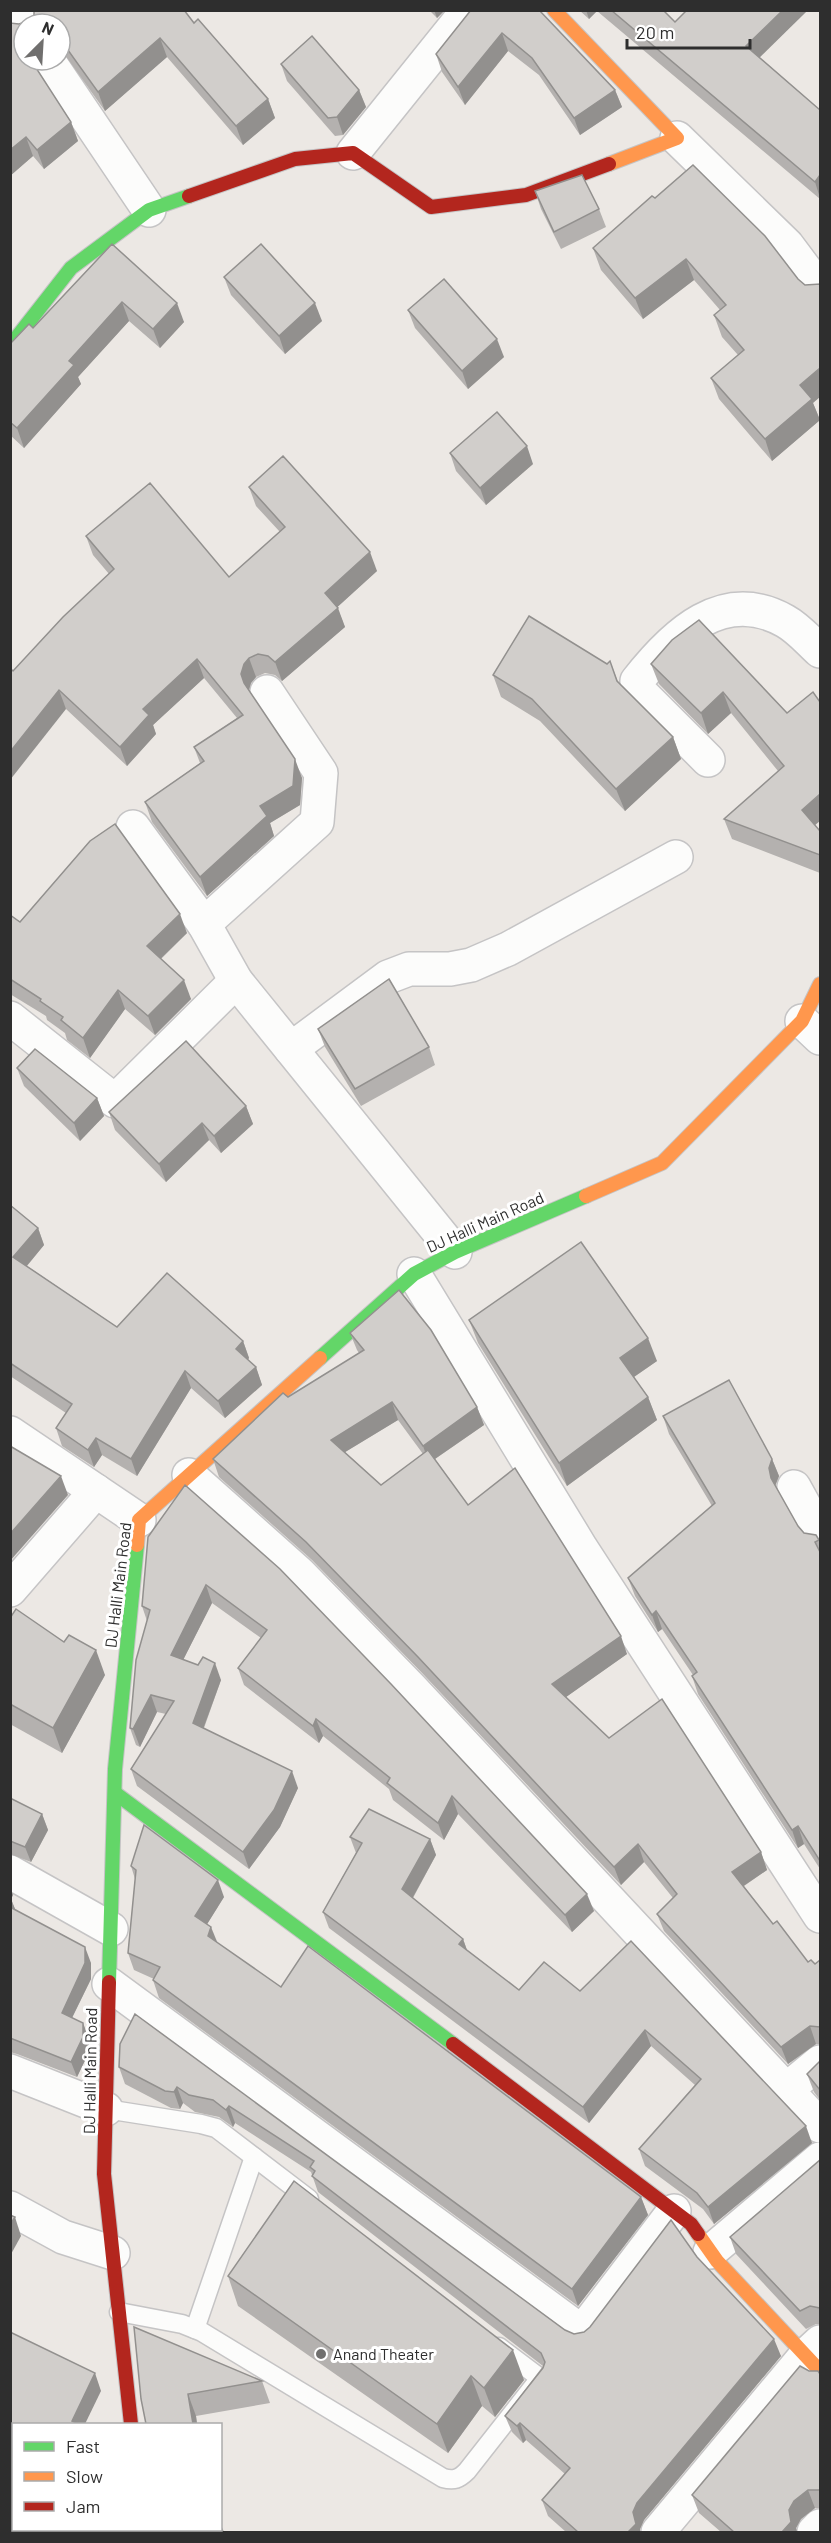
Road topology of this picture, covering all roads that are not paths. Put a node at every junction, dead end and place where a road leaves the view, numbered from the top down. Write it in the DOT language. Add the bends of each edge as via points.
graph roads {
  1 [pos="468,10"];
  2 [pos="554,10"];
  3 [pos="56,72"];
  4 [pos="677,138"];
  5 [pos="353,153"];
  6 [pos="149,210"];
  7 [pos="820,289"];
  8 [pos="10,346"];
  9 [pos="820,651"];
  10 [pos="267,692"];
  11 [pos="708,760"];
  12 [pos="133,827"];
  13 [pos="676,857"];
  14 [pos="204,924"];
  15 [pos="236,981"];
  16 [pos="820,984"];
  17 [pos="10,1018"];
  18 [pos="811,1030"];
  19 [pos="291,1048"];
  20 [pos="455,1252"];
  21 [pos="414,1274"];
  22 [pos="10,1433"];
  23 [pos="189,1475"];
  24 [pos="794,1487"];
  25 [pos="96,1491"];
  26 [pos="139,1520"];
  27 [pos="820,1534"];
  28 [pos="10,1590"];
  29 [pos="115,1793"];
  30 [pos="10,1872"];
  31 [pos="820,1916"];
  32 [pos="111,1929"];
  33 [pos="109,1984"];
  34 [pos="820,2062"];
  35 [pos="10,2071"];
  36 [pos="786,2090"];
  37 [pos="106,2109"];
  38 [pos="820,2126"];
  39 [pos="254,2157"];
  40 [pos="820,2159"];
  41 [pos="319,2207"];
  42 [pos="10,2208"];
  43 [pos="674,2211"];
  44 [pos="710,2252"];
  45 [pos="112,2253"];
  46 [pos="119,2312"];
  47 [pos="195,2329"];
  48 [pos="484,2335"];
  49 [pos="816,2356"];
  50 [pos="131,2423"];
  51 [pos="820,2526"];
  52 [pos="658,2532"];
  53 [pos="814,2532"];
  1 -- 5 [label="street"];
  2 -- 4 [label="street"];
  3 -- 6 [label="street"];
  4 -- 5 [label="street" via="526,195 431,207"];
  4 -- 7 [label="street" via="787,245"];
  5 -- 6 [label="street" via="295,159"];
  6 -- 8 [label="street" via="71,268"];
  9 -- 11 [label="street" via="786,621 765,612 737,610 712,613 690,627 654,661 637,681 638,690"];
  10 -- 14 [label="street" via="321,773 316,822"];
  12 -- 14 [label="street"];
  13 -- 19 [label="street" via="508,949 450,969 409,969 388,977"];
  14 -- 15 [label="street"];
  15 -- 17 [label="street" via="114,1101"];
  15 -- 19 [label="street"];
  16 -- 18 [label="street, DJ Halli Main Road"];
  18 -- 20 [label="street, DJ Halli Main Road" via="662,1162"];
  19 -- 20 [label="street"];
  20 -- 21 [label="street, DJ Halli Main Road"];
  21 -- 23 [label="street, DJ Halli Main Road"];
  21 -- 31 [label="street" via="581,1548"];
  22 -- 25 [label="street"];
  23 -- 26 [label="street, DJ Halli Main Road"];
  23 -- 36 [label="street" via="298,1573 395,1671"];
  24 -- 27 [label="street"];
  25 -- 26 [label="street"];
  25 -- 28 [label="street"];
  26 -- 29 [label="street, DJ Halli Main Road"];
  29 -- 32 [label="street, DJ Halli Main Road"];
  29 -- 43 [label="street"];
  30 -- 32 [label="street"];
  32 -- 33 [label="street, DJ Halli Main Road"];
  33 -- 37 [label="street, DJ Halli Main Road"];
  33 -- 43 [label="street" via="582,2332"];
  34 -- 36 [label="street"];
  35 -- 37 [label="street"];
  36 -- 38 [label="street"];
  37 -- 39 [label="lane" via="216,2128"];
  37 -- 45 [label="street, DJ Halli Main Road" via="104,2174"];
  39 -- 41 [label="lane"];
  39 -- 47 [label="lane"];
  40 -- 44 [label="street"];
  42 -- 45 [label="street" via="63,2237"];
  43 -- 44 [label="street" via="691,2224"];
  44 -- 49 [label="street"];
  45 -- 46 [label="street, DJ Halli Main Road"];
  46 -- 47 [label="lane"];
  46 -- 50 [label="street, DJ Halli Main Road"];
  47 -- 48 [label="lane" via="452,2480 467,2470 540,2378"];
  49 -- 52 [label="street"];
  51 -- 53 [label="street"];
}
